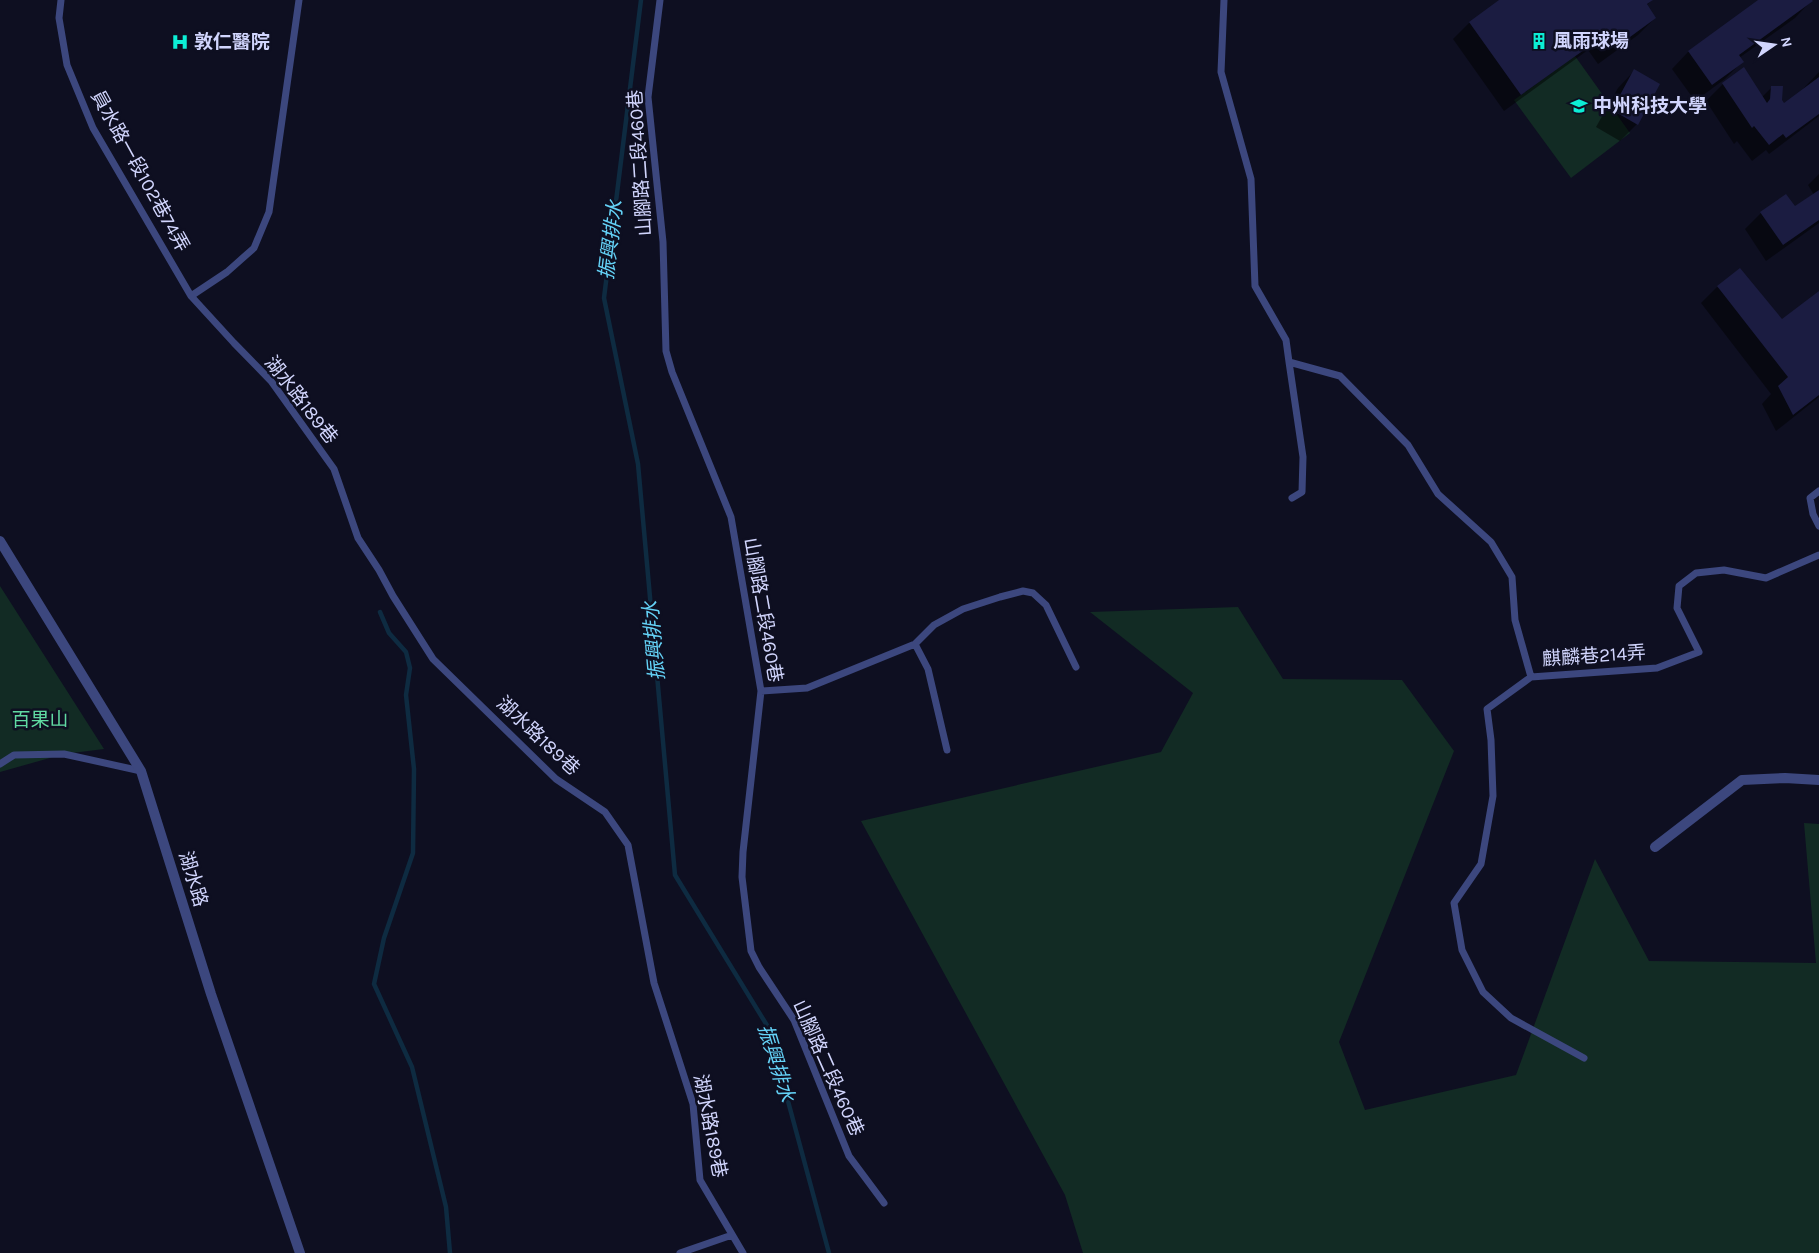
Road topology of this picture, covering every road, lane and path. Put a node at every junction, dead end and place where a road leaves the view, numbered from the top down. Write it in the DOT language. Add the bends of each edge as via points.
graph roads {
  1 [pos="61,0"];
  2 [pos="299,0"];
  3 [pos="660,0"];
  4 [pos="1224,0"];
  5 [pos="191,296"];
  6 [pos="1289,362"];
  7 [pos="1819,492"];
  8 [pos="1292,498"];
  9 [pos="1819,526"];
  10 [pos="0,541"];
  11 [pos="1819,555"];
  12 [pos="915,644"];
  13 [pos="1076,667"];
  14 [pos="1530,677"];
  15 [pos="761,691"];
  16 [pos="947,750"];
  17 [pos="0,764"];
  18 [pos="141,771"];
  19 [pos="1819,780"];
  20 [pos="1656,847"];
  21 [pos="1584,1058"];
  22 [pos="884,1203"];
  23 [pos="732,1235"];
  24 [pos="300,1253"];
  25 [pos="680,1253"];
  26 [pos="743,1253"];
  1 -- 5 [label="lane, 員水路一段102巷74弄" via="59,18 67,65 94,128"];
  2 -- 5 [label="lane" via="269,212 254,248 227,272"];
  3 -- 15 [label="lane, 山腳路二段460巷" via="648,97 663,242 666,351 731,518"];
  4 -- 6 [label="lane" via="1221,72 1252,179 1256,286 1286,340"];
  5 -- 23 [label="lane, 湖水路189巷" via="271,381 334,469 358,538 433,659 556,779 605,812 628,845 654,983 693,1104 700,1180"];
  6 -- 8 [label="lane" via="1303,457 1302,492"];
  6 -- 14 [label="lane" via="1340,376 1408,445 1438,494 1491,542 1512,577 1515,620"];
  7 -- 9 [label="lane" via="1810,498"];
  10 -- 18 [label="street, 湖水路"];
  11 -- 14 [label="lane, 麒麟巷214弄" via="1766,578 1724,570 1696,573 1679,586 1677,608 1699,652 1657,668"];
  12 -- 13 [label="lane" via="934,625 963,609 1022,591 1033,593 1046,605"];
  12 -- 15 [label="lane" via="807,688"];
  12 -- 16 [label="lane" via="928,669"];
  14 -- 21 [label="lane, 麒麟巷214弄" via="1487,709 1493,796 1481,864 1454,903 1462,950 1483,992 1510,1018"];
  15 -- 22 [label="lane, 山腳路二段460巷" via="742,877 752,951 794,1020 849,1156"];
  17 -- 18 [label="lane" via="14,754 64,754"];
  18 -- 24 [label="street, 湖水路" via="210,994"];
  19 -- 20 [label="street" via="1742,780"];
  23 -- 25 [label="lane"];
  23 -- 26 [label="lane, 湖水路189巷"];
}
